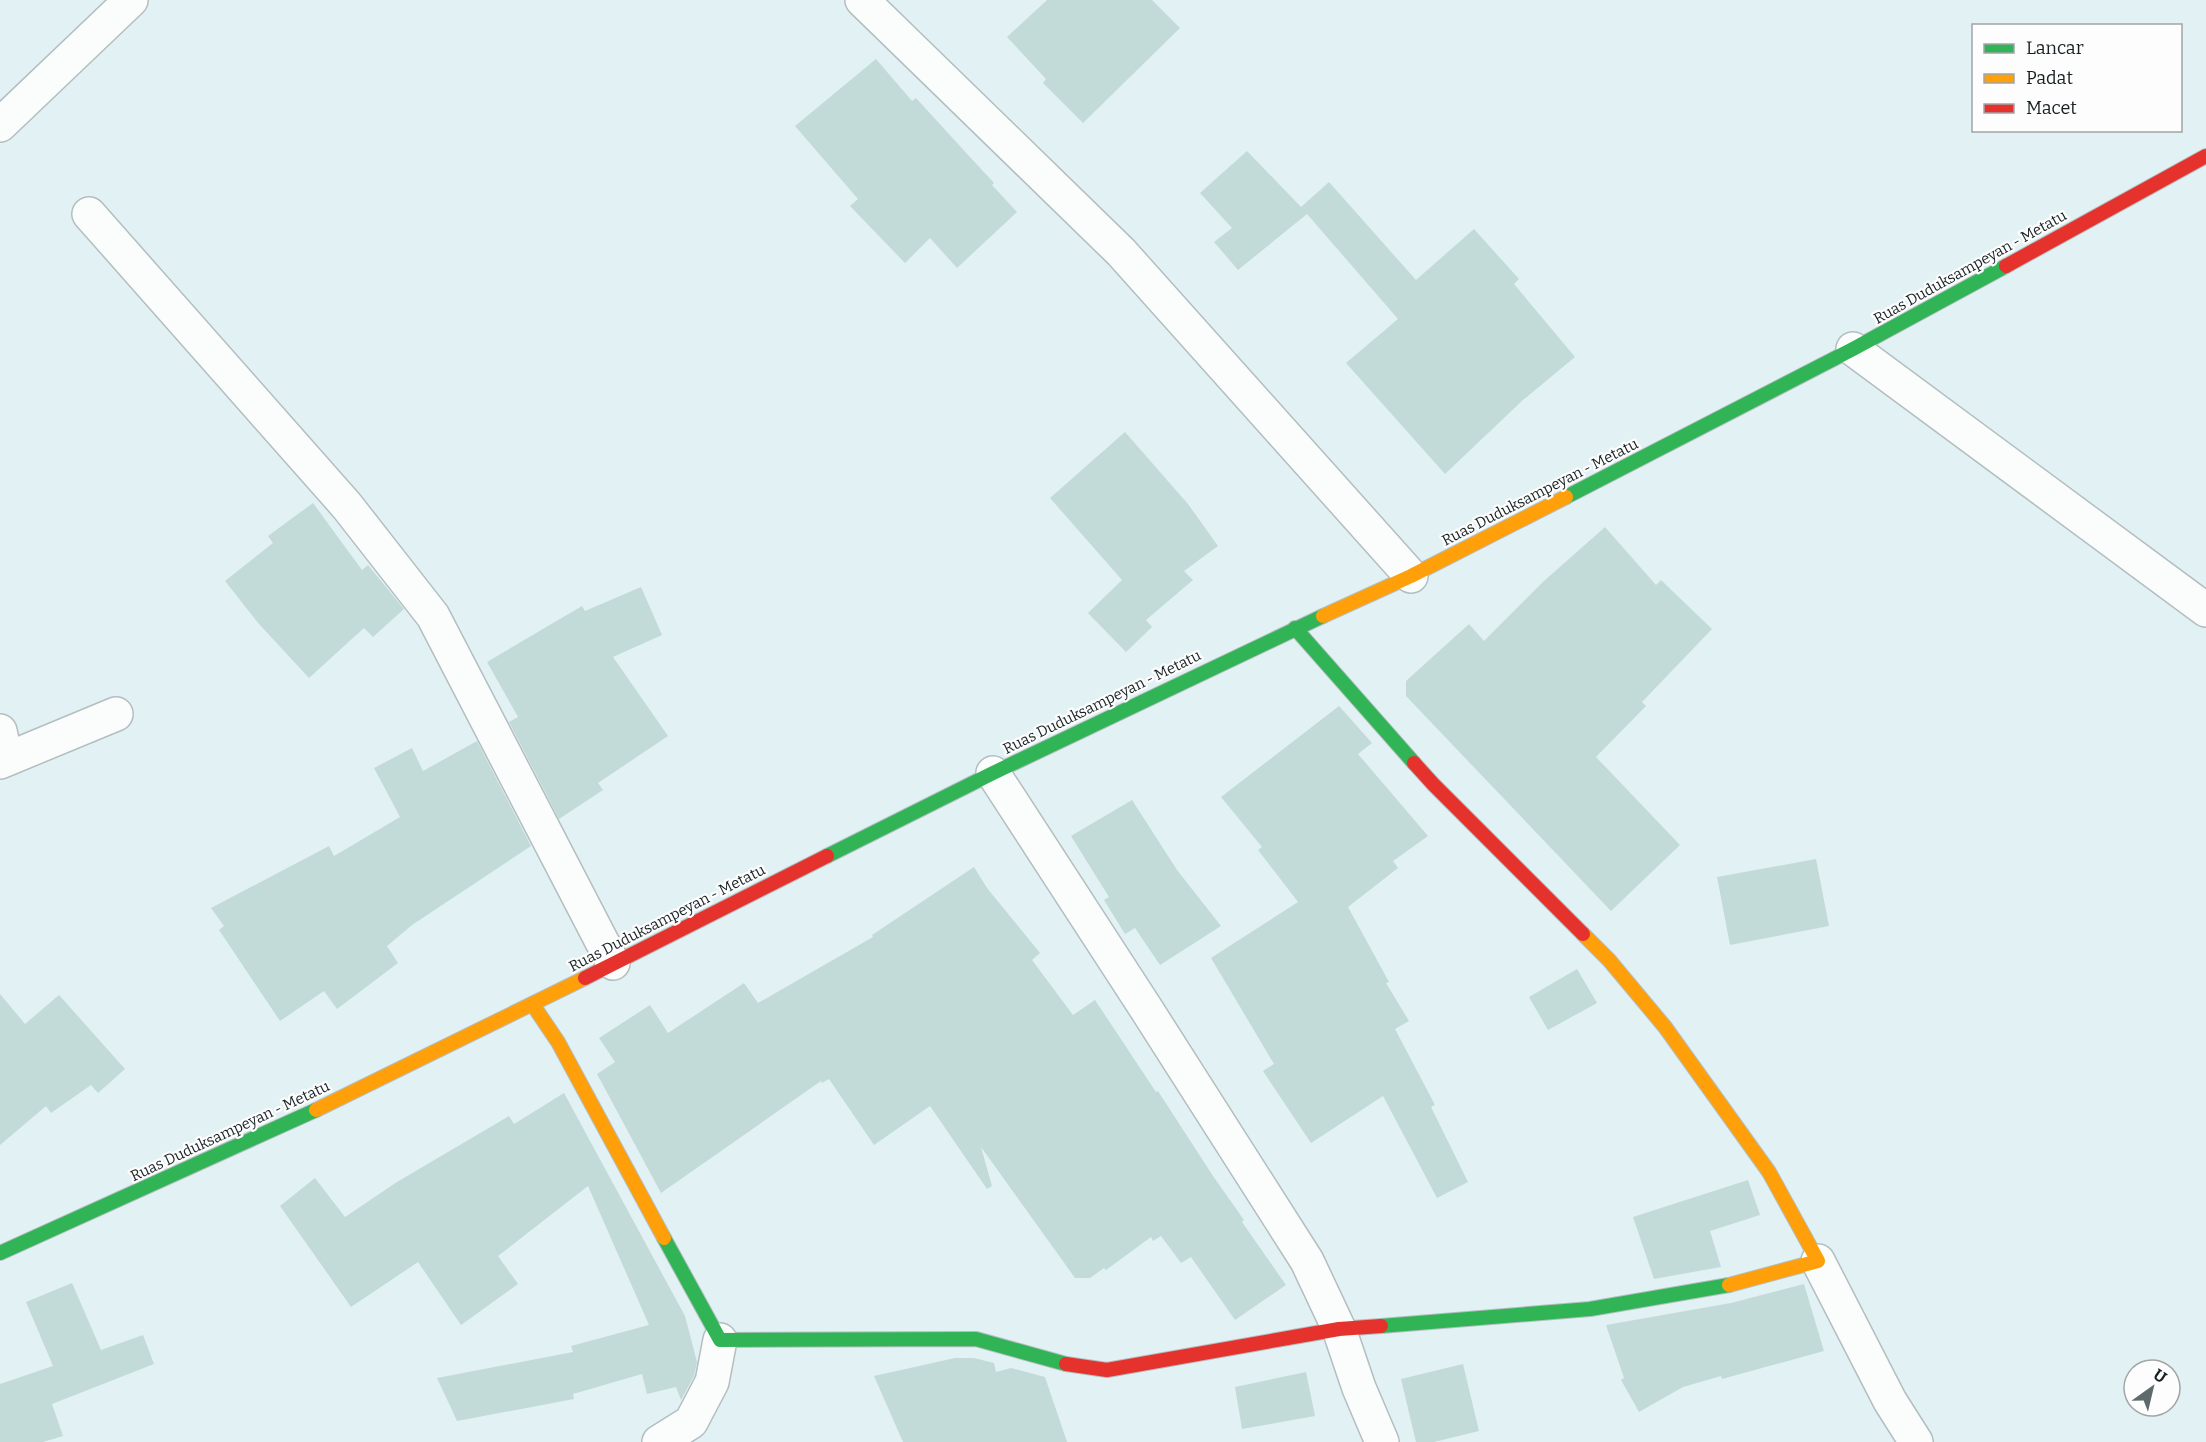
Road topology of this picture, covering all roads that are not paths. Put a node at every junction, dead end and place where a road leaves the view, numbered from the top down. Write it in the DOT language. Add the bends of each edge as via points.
graph roads {
  1 [pos="131,0"];
  2 [pos="862,0"];
  3 [pos="0,125"];
  4 [pos="2206,156"];
  5 [pos="89,214"];
  6 [pos="1853,349"];
  7 [pos="1411,576"];
  8 [pos="2206,610"];
  9 [pos="1295,628"];
  10 [pos="116,714"];
  11 [pos="2,751"];
  12 [pos="993,773"];
  13 [pos="613,963"];
  14 [pos="533,1005"];
  15 [pos="0,1253"];
  16 [pos="1818,1261"];
  17 [pos="1339,1329"];
  18 [pos="720,1340"];
  19 [pos="659,1442"];
  20 [pos="1382,1442"];
  21 [pos="1916,1442"];
  1 -- 3 [label="street"];
  2 -- 7 [label="street" via="1121,252"];
  4 -- 6 [label="main road, Ruas Duduksampeyan - Metatu"];
  5 -- 13 [label="street" via="347,506 434,615"];
  6 -- 7 [label="main road, Ruas Duduksampeyan - Metatu"];
  6 -- 8 [label="street"];
  7 -- 9 [label="main road, Ruas Duduksampeyan - Metatu"];
  9 -- 12 [label="main road, Ruas Duduksampeyan - Metatu"];
  9 -- 16 [label="main road" via="1434,784 1609,960 1665,1027 1769,1172"];
  10 -- 11 [label="street"];
  12 -- 13 [label="main road, Ruas Duduksampeyan - Metatu"];
  12 -- 17 [label="street" via="1306,1261"];
  13 -- 14 [label="main road, Ruas Duduksampeyan - Metatu"];
  14 -- 15 [label="main road, Ruas Duduksampeyan - Metatu" via="288,1124"];
  14 -- 18 [label="main road" via="558,1042"];
  16 -- 17 [label="main road" via="1728,1285 1590,1310"];
  16 -- 21 [label="street" via="1890,1401"];
  17 -- 18 [label="main road" via="1107,1370 1078,1367 976,1339"];
  17 -- 20 [label="street"];
  18 -- 19 [label="street" via="712,1382 691,1422"];
}
